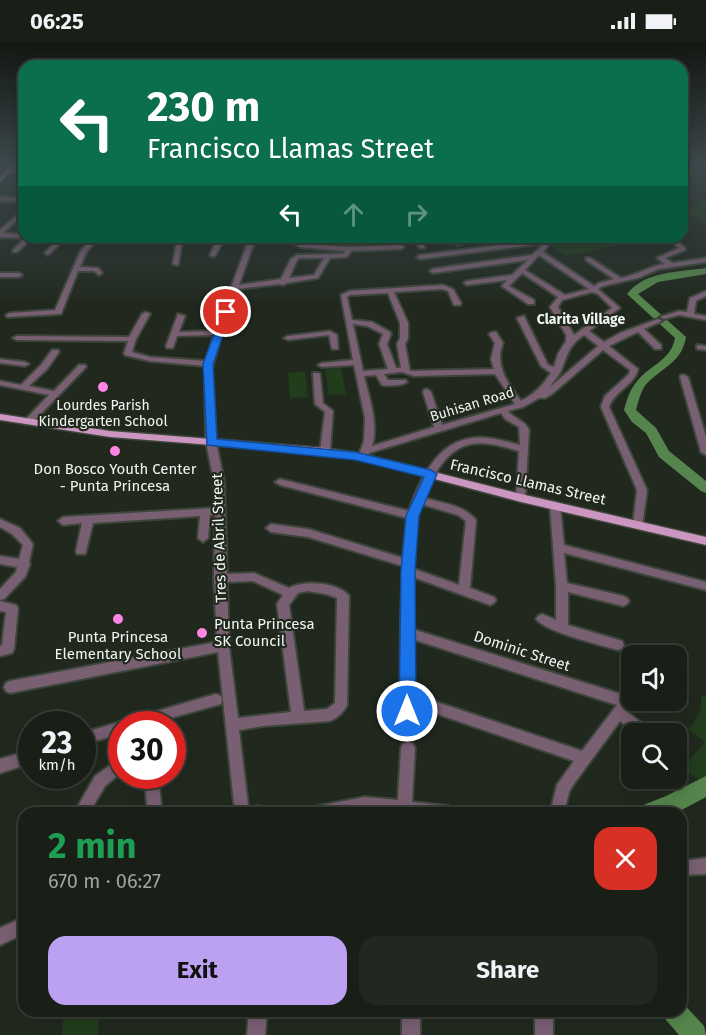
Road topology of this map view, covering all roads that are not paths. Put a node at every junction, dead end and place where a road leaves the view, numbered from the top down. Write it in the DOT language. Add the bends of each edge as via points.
graph roads {
  1 [pos="18,217"];
  2 [pos="0,234"];
  3 [pos="18,236"];
  4 [pos="23,243"];
  5 [pos="58,243"];
  6 [pos="91,243"];
  7 [pos="179,243"];
  8 [pos="219,243"];
  9 [pos="250,243"];
  10 [pos="298,243"];
  11 [pos="419,243"];
  12 [pos="534,243"];
  13 [pos="545,243"];
  14 [pos="678,244"];
  15 [pos="315,246"];
  16 [pos="401,247"];
  17 [pos="423,247"];
  18 [pos="349,249"];
  19 [pos="15,251"];
  20 [pos="48,253"];
  21 [pos="213,255"];
  22 [pos="536,255"];
  23 [pos="328,256"];
  24 [pos="420,257"];
  25 [pos="588,259"];
  26 [pos="706,260"];
  27 [pos="176,264"];
  28 [pos="672,265"];
  29 [pos="75,269"];
  30 [pos="520,270"];
  31 [pos="433,271"];
  32 [pos="99,273"];
  33 [pos="0,275"];
  34 [pos="20,275"];
  35 [pos="513,278"];
  36 [pos="620,280"];
  37 [pos="283,283"];
  38 [pos="467,283"];
  39 [pos="236,287"];
  40 [pos="594,289"];
  41 [pos="390,290"];
  42 [pos="706,293"];
  43 [pos="563,297"];
  44 [pos="531,302"];
  45 [pos="457,303"];
  46 [pos="146,314"];
  47 [pos="10,315"];
  48 [pos="181,315"];
  49 [pos="690,315"];
  50 [pos="521,318"];
  51 [pos="706,318"];
  52 [pos="350,322"];
  53 [pos="639,328"];
  54 [pos="585,332"];
  55 [pos="218,333"];
  56 [pos="175,334"];
  57 [pos="493,334"];
  58 [pos="17,338"];
  59 [pos="288,338"];
  60 [pos="132,339"];
  61 [pos="353,339"];
  62 [pos="570,341"];
  63 [pos="170,346"];
  64 [pos="603,346"];
  65 [pos="658,347"];
  66 [pos="55,352"];
  67 [pos="0,361"];
  68 [pos="10,362"];
  69 [pos="24,363"];
  70 [pos="357,363"];
  71 [pos="208,364"];
  72 [pos="322,365"];
  73 [pos="82,368"];
  74 [pos="405,369"];
  75 [pos="393,370"];
  76 [pos="0,371"];
  77 [pos="499,371"];
  78 [pos="379,372"];
  79 [pos="556,372"];
  80 [pos="359,374"];
  81 [pos="316,375"];
  82 [pos="684,377"];
  83 [pos="403,381"];
  84 [pos="0,383"];
  85 [pos="23,387"];
  86 [pos="427,392"];
  87 [pos="55,394"];
  88 [pos="536,396"];
  89 [pos="520,405"];
  90 [pos="503,410"];
  91 [pos="0,417"];
  92 [pos="28,422"];
  93 [pos="439,428"];
  94 [pos="212,442"];
  95 [pos="523,449"];
  96 [pos="325,451"];
  97 [pos="706,452"];
  98 [pos="364,454"];
  99 [pos="431,474"];
  100 [pos="280,482"];
  101 [pos="521,498"];
  102 [pos="419,500"];
  103 [pos="555,506"];
  104 [pos="220,512"];
  105 [pos="206,513"];
  106 [pos="413,516"];
  107 [pos="88,520"];
  108 [pos="63,521"];
  109 [pos="0,523"];
  110 [pos="638,523"];
  111 [pos="271,528"];
  112 [pos="706,534"];
  113 [pos="203,538"];
  114 [pos="706,541"];
  115 [pos="558,547"];
  116 [pos="81,551"];
  117 [pos="0,560"];
  118 [pos="25,564"];
  119 [pos="408,567"];
  120 [pos="220,578"];
  121 [pos="562,586"];
  122 [pos="706,586"];
  123 [pos="464,591"];
  124 [pos="290,593"];
  125 [pos="0,596"];
  126 [pos="490,600"];
  127 [pos="623,601"];
  128 [pos="0,606"];
  129 [pos="542,618"];
  130 [pos="562,628"];
  131 [pos="407,632"];
  132 [pos="618,645"];
  133 [pos="223,646"];
  134 [pos="4,650"];
  135 [pos="10,687"];
  136 [pos="223,698"];
  137 [pos="407,698"];
  138 [pos="621,701"];
  139 [pos="621,710"];
  140 [pos="176,711"];
  141 [pos="298,717"];
  142 [pos="407,724"];
  143 [pos="234,725"];
  144 [pos="408,748"];
  145 [pos="584,758"];
  146 [pos="18,760"];
  147 [pos="0,766"];
  148 [pos="108,774"];
  149 [pos="152,789"];
  150 [pos="85,807"];
  151 [pos="154,807"];
  152 [pos="241,807"];
  153 [pos="349,807"];
  154 [pos="384,807"];
  155 [pos="404,807"];
  156 [pos="558,807"];
  157 [pos="706,866"];
  158 [pos="687,867"];
  159 [pos="18,928"];
  160 [pos="0,937"];
  161 [pos="258,1017"];
  162 [pos="411,1017"];
  163 [pos="544,1017"];
  164 [pos="256,1035"];
  165 [pos="411,1035"];
  166 [pos="544,1035"];
  1 -- 2 [label="street"];
  2 -- 3 [label="street"];
  4 -- 19 [label="street"];
  5 -- 20 [label="street"];
  6 -- 29 [label="street"];
  7 -- 27 [label="street"];
  8 -- 21 [label="street"];
  9 -- 39 [label="street"];
  10 -- 15 [label="street"];
  11 -- 17 [label="street"];
  12 -- 24 [label="street"];
  13 -- 22 [label="street"];
  14 -- 28 [label="street" via="683,249 660,258"];
  15 -- 18 [label="street"];
  16 -- 18 [label="street"];
  18 -- 23 [label="street" via="345,256"];
  22 -- 30 [label="street"];
  22 -- 31 [label="street"];
  22 -- 40 [label="street"];
  23 -- 37 [label="street" via="316,277"];
  23 -- 37 [label="street" via="294,259"];
  25 -- 36 [label="street"];
  26 -- 28 [label="street"];
  28 -- 36 [label="street"];
  29 -- 32 [label="street" via="96,269"];
  29 -- 47 [label="street" via="58,312"];
  30 -- 35 [label="street"];
  30 -- 43 [label="street"];
  33 -- 34 [label="street"];
  35 -- 38 [label="street"];
  35 -- 44 [label="street" via="505,286"];
  36 -- 40 [label="street"];
  37 -- 39 [label="street"];
  39 -- 55 [label="street"];
  40 -- 43 [label="street"];
  40 -- 54 [label="street" via="616,308"];
  41 -- 45 [label="street" via="443,287 451,290"];
  41 -- 52 [label="street" via="345,294"];
  41 -- 74 [label="street" via="404,323 400,344"];
  42 -- 49 [label="street" via="693,300"];
  43 -- 62 [label="street" via="554,307"];
  46 -- 60 [label="street"];
  48 -- 56 [label="street"];
  49 -- 51 [label="street"];
  49 -- 53 [label="street" via="679,314"];
  50 -- 79 [label="street" via="545,366"];
  52 -- 61 [label="street"];
  52 -- 75 [label="street" via="364,322 387,334 383,344"];
  53 -- 64 [label="street"];
  53 -- 65 [label="street"];
  54 -- 62 [label="street"];
  54 -- 64 [label="street"];
  55 -- 56 [label="street"];
  55 -- 71 [label="street"];
  56 -- 63 [label="street"];
  57 -- 77 [label="street" via="499,343 494,352"];
  58 -- 60 [label="street"];
  59 -- 61 [label="street" via="330,333 335,344"];
  60 -- 71 [label="street" via="128,353 149,359"];
  61 -- 70 [label="street"];
  62 -- 79 [label="street, Buhisan Road"];
  64 -- 88 [label="street" via="549,392"];
  64 -- 110 [label="street" via="634,369 633,375 608,398 605,407 642,490"];
  66 -- 85 [label="street"];
  67 -- 68 [label="street"];
  68 -- 69 [label="street"];
  68 -- 76 [label="street"];
  70 -- 72 [label="street"];
  70 -- 80 [label="street"];
  71 -- 94 [label="street, Tres de Abril Street"];
  73 -- 87 [label="street"];
  74 -- 75 [label="street"];
  74 -- 77 [label="street" via="414,374"];
  75 -- 78 [label="street"];
  77 -- 89 [label="street"];
  78 -- 80 [label="street"];
  78 -- 83 [label="street" via="385,383"];
  79 -- 88 [label="street, Buhisan Road"];
  80 -- 98 [label="street" via="370,427"];
  81 -- 96 [label="street" via="319,404 329,411"];
  82 -- 97 [label="street"];
  84 -- 85 [label="street"];
  85 -- 87 [label="street"];
  86 -- 93 [label="street"];
  87 -- 92 [label="street"];
  88 -- 89 [label="street, Buhisan Road"];
  89 -- 90 [label="street, Buhisan Road"];
  90 -- 93 [label="street, Buhisan Road"];
  90 -- 95 [label="street" via="523,425"];
  91 -- 92 [label="main road, Francisco Llamas Street"];
  92 -- 94 [label="main road, Francisco Llamas Street" via="110,434"];
  93 -- 98 [label="street, Buhisan Road"];
  94 -- 96 [label="main road, Francisco Llamas Street"];
  94 -- 104 [label="street, Tres de Abril Street"];
  95 -- 99 [label="street" via="471,441 443,456"];
  95 -- 101 [label="street"];
  96 -- 98 [label="main road, Francisco Llamas Street"];
  98 -- 99 [label="main road, Francisco Llamas Street"];
  99 -- 101 [label="main road, Francisco Llamas Street"];
  99 -- 102 [label="street"];
  100 -- 106 [label="street"];
  101 -- 103 [label="main road, Francisco Llamas Street"];
  102 -- 106 [label="street"];
  102 -- 123 [label="street" via="462,512 471,520"];
  103 -- 110 [label="main road, Francisco Llamas Street"];
  103 -- 115 [label="street"];
  104 -- 105 [label="street"];
  104 -- 120 [label="street, Tres de Abril Street"];
  105 -- 107 [label="street"];
  105 -- 113 [label="street"];
  106 -- 119 [label="street"];
  107 -- 108 [label="street"];
  107 -- 116 [label="street"];
  109 -- 118 [label="street" via="16,531 28,544"];
  110 -- 112 [label="main road, Francisco Llamas Street"];
  110 -- 114 [label="main road, Francisco Llamas Street"];
  111 -- 119 [label="street" via="308,533"];
  115 -- 121 [label="street"];
  115 -- 122 [label="street"];
  117 -- 118 [label="street"];
  118 -- 125 [label="street" via="21,574"];
  119 -- 123 [label="street"];
  119 -- 131 [label="street"];
  120 -- 124 [label="street" via="254,577"];
  120 -- 133 [label="street, Tres de Abril Street"];
  121 -- 127 [label="street"];
  121 -- 130 [label="street"];
  123 -- 126 [label="street"];
  124 -- 141 [label="street" via="284,604"];
  124 -- 141 [label="street" via="297,589 330,589 343,596 341,705 330,715"];
  128 -- 134 [label="street" via="12,608"];
  129 -- 130 [label="street"];
  130 -- 132 [label="street"];
  131 -- 137 [label="street"];
  131 -- 138 [label="street, Dominic Street"];
  133 -- 135 [label="street"];
  133 -- 136 [label="street, Tres de Abril Street"];
  136 -- 140 [label="street"];
  136 -- 143 [label="street, Tres de Abril Street"];
  137 -- 142 [label="street"];
  137 -- 145 [label="street"];
  139 -- 145 [label="street"];
  141 -- 143 [label="street"];
  143 -- 152 [label="street, Tres de Abril Street"];
  144 -- 155 [label="street"];
  145 -- 156 [label="street" via="562,790"];
  146 -- 147 [label="street"];
  148 -- 150 [label="street"];
  149 -- 151 [label="street"];
  153 -- 154 [label="street" via="365,804"];
  157 -- 158 [label="street"];
  159 -- 160 [label="street"];
  161 -- 164 [label="street"];
  162 -- 165 [label="street"];
  163 -- 166 [label="street"];
}
